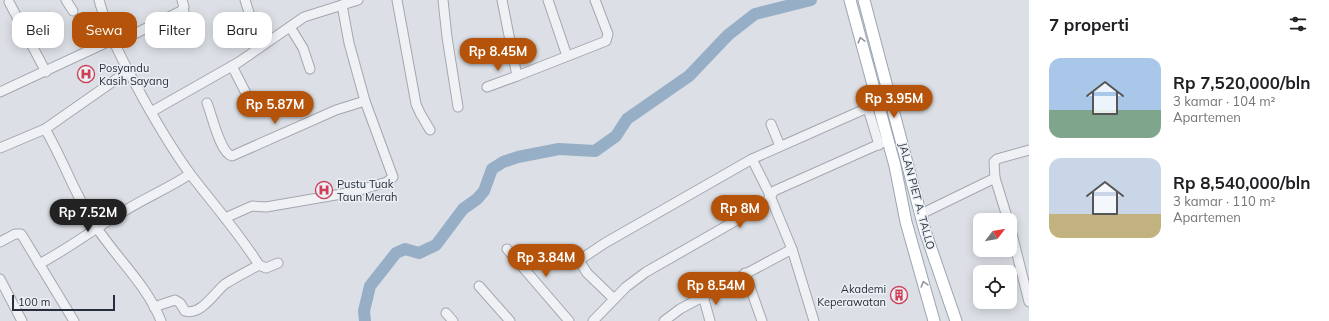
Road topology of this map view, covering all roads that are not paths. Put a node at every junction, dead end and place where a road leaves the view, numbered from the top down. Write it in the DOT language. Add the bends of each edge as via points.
graph roads {
  1 [pos="66,0"];
  2 [pos="99,0"];
  3 [pos="245,0"];
  4 [pos="358,0"];
  5 [pos="397,0"];
  6 [pos="443,0"];
  7 [pos="502,0"];
  8 [pos="548,0"];
  9 [pos="596,0"];
  10 [pos="850,0"];
  11 [pos="864,0"];
  12 [pos="11,1"];
  13 [pos="183,4"];
  14 [pos="342,5"];
  15 [pos="0,6"];
  16 [pos="73,11"];
  17 [pos="102,12"];
  18 [pos="249,12"];
  19 [pos="290,26"];
  20 [pos="137,29"];
  21 [pos="272,39"];
  22 [pos="100,48"];
  23 [pos="116,48"];
  24 [pos="259,48"];
  25 [pos="567,56"];
  26 [pos="232,66"];
  27 [pos="310,68"];
  28 [pos="128,71"];
  29 [pos="46,72"];
  30 [pos="517,76"];
  31 [pos="487,87"];
  32 [pos="0,92"];
  33 [pos="365,101"];
  34 [pos="207,103"];
  35 [pos="252,105"];
  36 [pos="458,107"];
  37 [pos="151,112"];
  38 [pos="771,124"];
  39 [pos="45,129"];
  40 [pos="430,130"];
  41 [pos="883,142"];
  42 [pos="780,146"];
  43 [pos="0,148"];
  44 [pos="1029,150"];
  45 [pos="752,159"];
  46 [pos="190,174"];
  47 [pos="995,178"];
  48 [pos="769,195"];
  49 [pos="1006,213"];
  50 [pos="921,214"];
  51 [pos="225,218"];
  52 [pos="98,229"];
  53 [pos="0,242"];
  54 [pos="507,249"];
  55 [pos="792,249"];
  56 [pos="1017,254"];
  57 [pos="278,263"];
  58 [pos="39,264"];
  59 [pos="259,265"];
  60 [pos="745,273"];
  61 [pos="0,279"];
  62 [pos="479,286"];
  63 [pos="703,296"];
  64 [pos="614,299"];
  65 [pos="1029,302"];
  66 [pos="154,307"];
  67 [pos="446,313"];
  68 [pos="22,321"];
  69 [pos="74,321"];
  70 [pos="161,321"];
  71 [pos="453,321"];
  72 [pos="510,321"];
  73 [pos="569,321"];
  74 [pos="593,321"];
  75 [pos="664,321"];
  76 [pos="710,321"];
  77 [pos="762,321"];
  78 [pos="814,321"];
  79 [pos="934,321"];
  80 [pos="956,321"];
  1 -- 16 [label="street"];
  2 -- 17 [label="street"];
  3 -- 18 [label="street"];
  4 -- 14 [label="street"];
  5 -- 40 [label="street" via="416,104"];
  6 -- 36 [label="street"];
  7 -- 30 [label="street"];
  8 -- 25 [label="street"];
  9 -- 25 [label="street" via="608,38"];
  41 -- 10 [label="main road, JALAN PIET A. TALLO, one-way" via="872,78"];
  11 -- 50 [label="main road, JALAN PIET A. TALLO"];
  12 -- 15 [label="street"];
  12 -- 29 [label="street"];
  13 -- 20 [label="street"];
  14 -- 19 [label="street" via="313,13"];
  14 -- 33 [label="street" via="349,43"];
  19 -- 21 [label="street"];
  19 -- 27 [label="street" via="303,48"];
  22 -- 29 [label="street"];
  23 -- 28 [label="street"];
  24 -- 26 [label="street"];
  25 -- 30 [label="street"];
  26 -- 35 [label="street"];
  26 -- 37 [label="street"];
  28 -- 37 [label="street"];
  28 -- 39 [label="street"];
  29 -- 32 [label="street"];
  30 -- 31 [label="street"];
  33 -- 34 [label="street" via="336,110 232,156 225,152"];
  33 -- 51 [label="street" via="392,178 387,182 353,192 266,207 252,206"];
  37 -- 46 [label="street"];
  38 -- 42 [label="street"];
  39 -- 43 [label="street"];
  39 -- 52 [label="street"];
  41 -- 42 [label="street" via="869,112 865,109"];
  41 -- 48 [label="street"];
  79 -- 41 [label="main road, JALAN PIET A. TALLO, one-way"];
  42 -- 45 [label="street"];
  44 -- 47 [label="street" via="996,159"];
  45 -- 48 [label="street"];
  45 -- 64 [label="street" via="581,259 580,262 587,273"];
  46 -- 51 [label="street"];
  46 -- 52 [label="street"];
  47 -- 49 [label="street"];
  47 -- 50 [label="street"];
  48 -- 55 [label="street"];
  48 -- 64 [label="street" via="766,203 646,272"];
  50 -- 80 [label="main road, JALAN PIET A. TALLO"];
  51 -- 59 [label="street"];
  52 -- 58 [label="street"];
  52 -- 66 [label="street" via="127,265"];
  53 -- 58 [label="street" via="15,234 21,234"];
  54 -- 73 [label="street"];
  55 -- 60 [label="street"];
  55 -- 78 [label="street"];
  56 -- 65 [label="street"];
  57 -- 59 [label="street" via="266,268"];
  58 -- 69 [label="street"];
  59 -- 66 [label="street" via="224,285 210,300 191,312 185,311 175,300"];
  60 -- 63 [label="street"];
  60 -- 77 [label="street"];
  61 -- 68 [label="street"];
  62 -- 72 [label="street"];
  63 -- 75 [label="street"];
  63 -- 76 [label="street"];
  64 -- 74 [label="street"];
  66 -- 70 [label="street"];
  67 -- 71 [label="street"];
}
